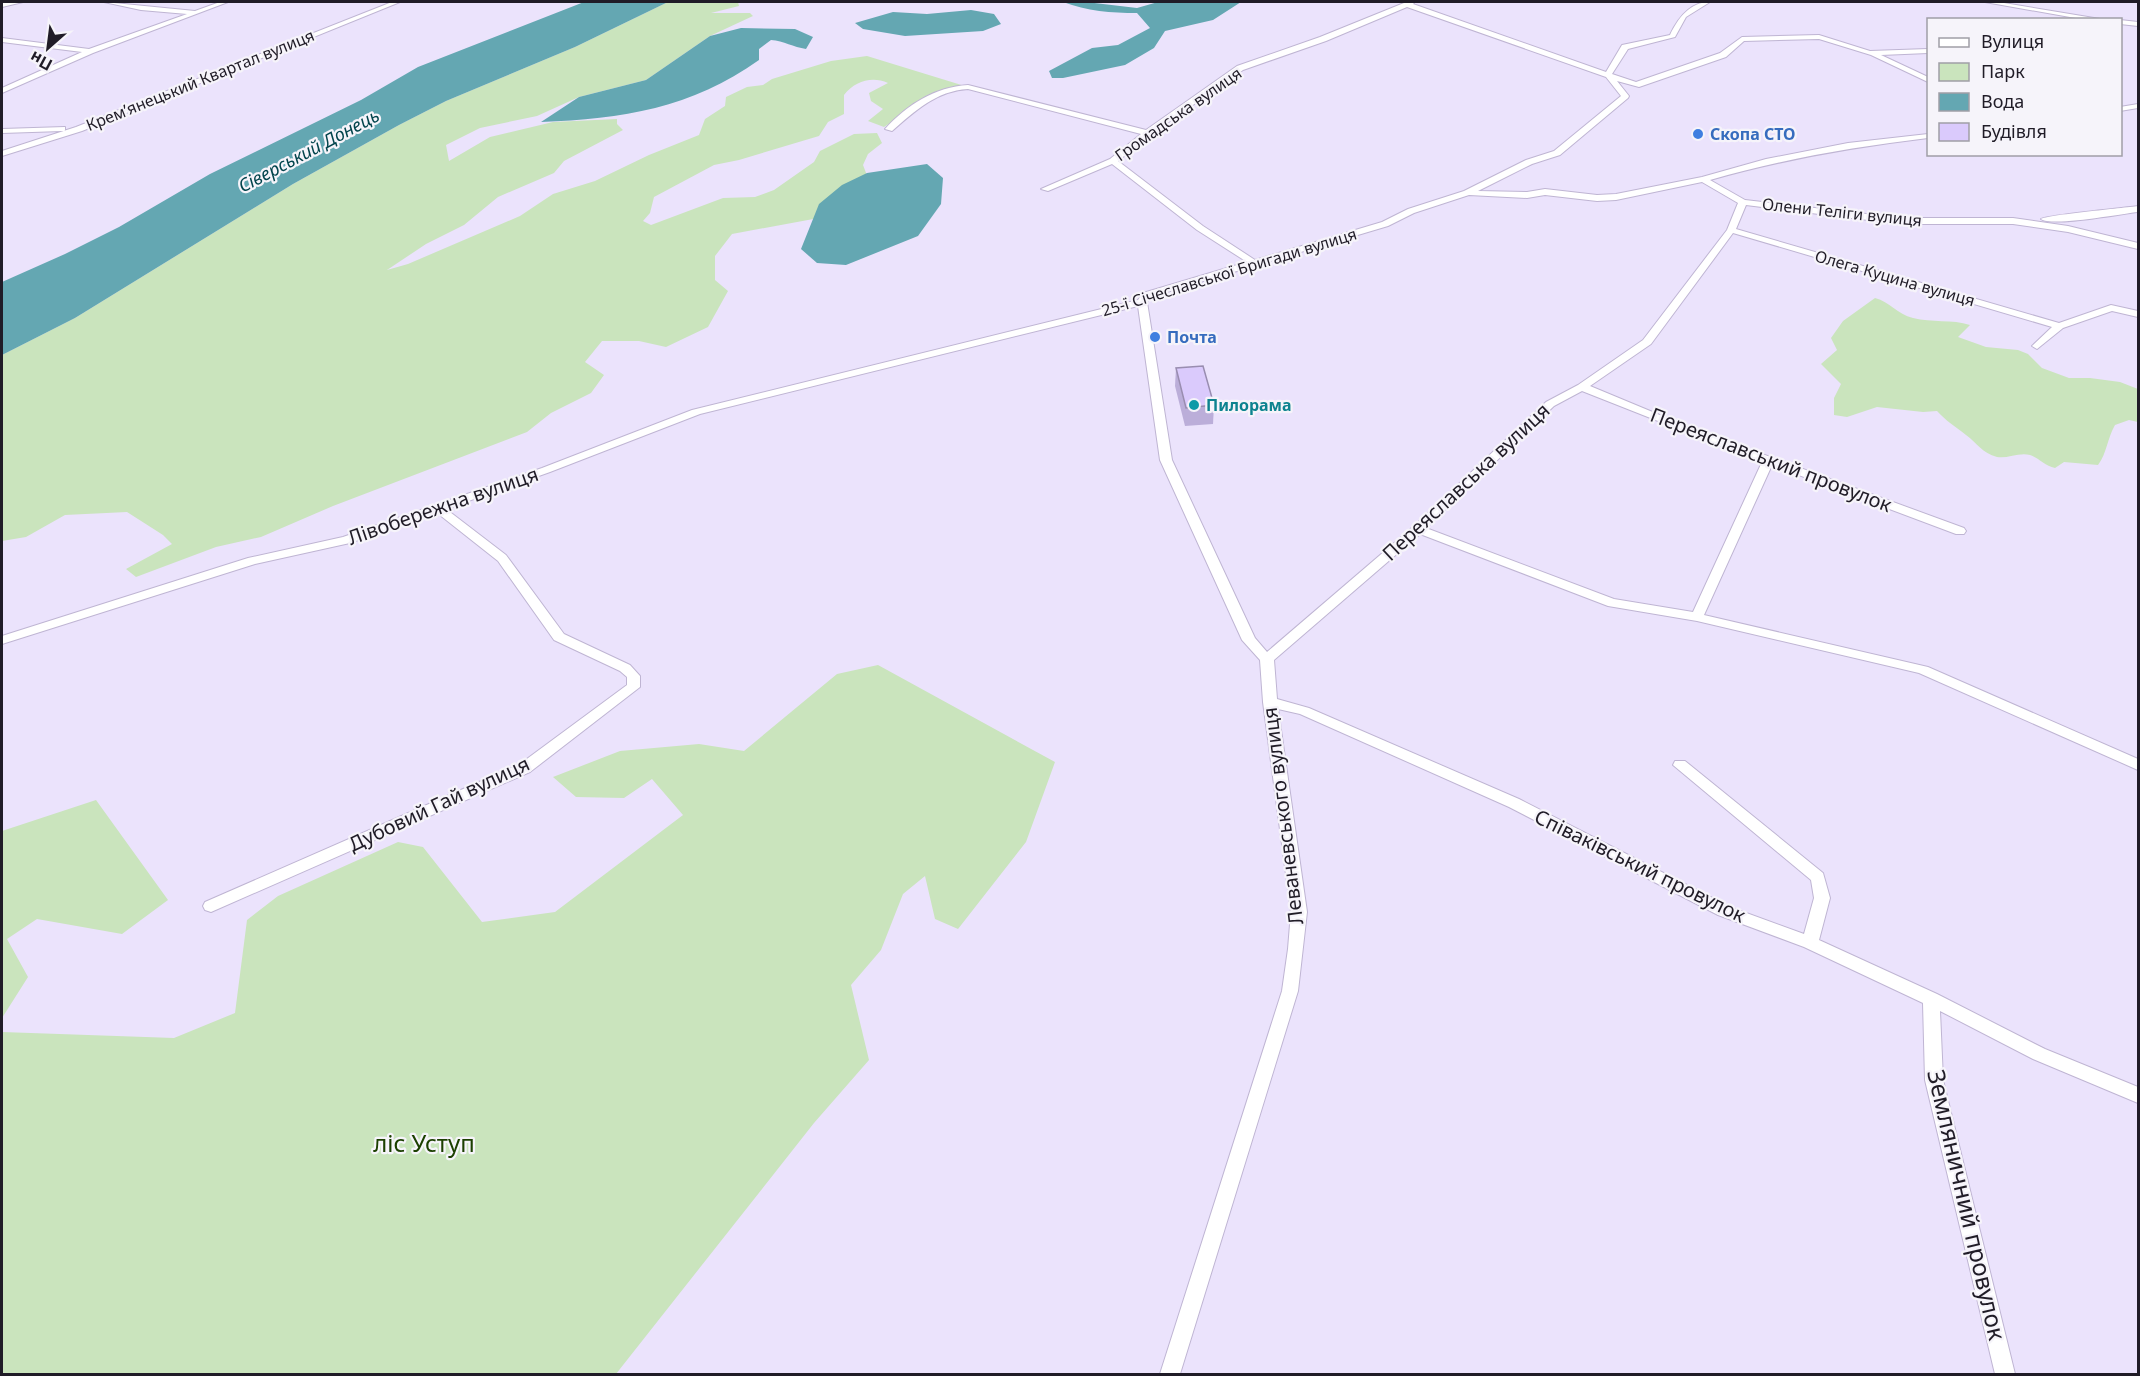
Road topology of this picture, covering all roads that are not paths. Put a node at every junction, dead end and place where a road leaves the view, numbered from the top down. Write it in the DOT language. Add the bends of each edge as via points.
graph roads {
  1 [pos="20,2"];
  2 [pos="106,2"];
  3 [pos="225,2"];
  4 [pos="397,2"];
  5 [pos="1707,2"];
  6 [pos="1988,2"];
  7 [pos="1409,3"];
  8 [pos="2,5"];
  9 [pos="197,12"];
  10 [pos="2047,12"];
  11 [pos="2031,18"];
  12 [pos="2089,18"];
  13 [pos="2122,22"];
  14 [pos="2139,24"];
  15 [pos="2,40"];
  16 [pos="90,51"];
  17 [pos="1927,51"];
  18 [pos="1870,52"];
  19 [pos="1608,75"];
  20 [pos="1927,79"];
  21 [pos="2,92"];
  22 [pos="2139,106"];
  23 [pos="2122,109"];
  24 [pos="79,129"];
  25 [pos="889,129"];
  26 [pos="2,130"];
  27 [pos="1147,133"];
  28 [pos="1927,136"];
  29 [pos="2,154"];
  30 [pos="1113,161"];
  31 [pos="1703,179"];
  32 [pos="1045,189"];
  33 [pos="1467,193"];
  34 [pos="1743,202"];
  35 [pos="2139,209"];
  36 [pos="2013,221"];
  37 [pos="1731,230"];
  38 [pos="2139,246"];
  39 [pos="1253,262"];
  40 [pos="1142,302"];
  41 [pos="2139,314"];
  42 [pos="2059,326"];
  43 [pos="2037,346"];
  44 [pos="882,365"];
  45 [pos="1582,387"];
  46 [pos="1768,460"];
  47 [pos="438,508"];
  48 [pos="1418,529"];
  49 [pos="1960,531"];
  50 [pos="1697,616"];
  51 [pos="2,640"];
  52 [pos="1267,659"];
  53 [pos="1269,702"];
  54 [pos="1680,765"];
  55 [pos="2139,765"];
  56 [pos="211,906"];
  57 [pos="1810,943"];
  58 [pos="1931,999"];
  59 [pos="2139,1095"];
  60 [pos="1170,1374"];
  61 [pos="2005,1374"];
  1 -- 8 [label="street"];
  2 -- 9 [label="street"];
  3 -- 9 [label="street"];
  4 -- 24 [label="street, Крем’янецький Квартал вулиця"];
  5 -- 19 [label="street" via="1683,16 1673,36 1625,47"];
  6 -- 10 [label="street"];
  7 -- 19 [label="street"];
  7 -- 27 [label="street, Громадська вулиця" via="1240,68"];
  9 -- 16 [label="street"];
  10 -- 11 [label="street"];
  10 -- 12 [label="street"];
  13 -- 14 [label="street"];
  15 -- 16 [label="street"];
  16 -- 21 [label="street"];
  17 -- 18 [label="street"];
  18 -- 19 [label="street" via="1819,37 1742,39 1723,55 1636,86"];
  18 -- 20 [label="street"];
  19 -- 33 [label="street, 25-ї Січеславської Бригади вулиця" via="1625,96 1557,153 1529,162"];
  22 -- 23 [label="street"];
  24 -- 26 [label="street"];
  24 -- 29 [label="street, Крем’янецький Квартал вулиця"];
  25 -- 27 [label="street" via="923,100 955,87 968,87"];
  27 -- 30 [label="street, Громадська вулиця"];
  28 -- 31 [label="street, 25-ї Січеславської Бригади вулиця" via="1766,160"];
  30 -- 32 [label="street, Громадська вулиця"];
  30 -- 39 [label="street" via="1200,228"];
  31 -- 33 [label="street, 25-ї Січеславської Бригади вулиця" via="1616,197 1545,192"];
  31 -- 34 [label="street"];
  33 -- 39 [label="street, 25-ї Січеславської Бригади вулиця" via="1385,224"];
  34 -- 36 [label="street, Олени Теліги вулиця" via="1901,221"];
  34 -- 37 [label="street, Переяславська вулиця"];
  35 -- 36 [label="street, Олени Теліги вулиця"];
  36 -- 38 [label="street, Олени Теліги вулиця"];
  37 -- 42 [label="street, Олега Куцина вулиця"];
  37 -- 45 [label="street, Переяславська вулиця" via="1647,342"];
  39 -- 40 [label="street, 25-ї Січеславської Бригади вулиця" via="1146,295"];
  40 -- 44 [label="street, 25-ї Січеславської Бригади вулиця"];
  40 -- 52 [label="street" via="1166,460 1249,640"];
  41 -- 42 [label="street" via="2111,308"];
  42 -- 43 [label="street"];
  44 -- 47 [label="street, Лівобережна вулиця" via="696,412"];
  45 -- 46 [label="street, Переяславський провулок"];
  45 -- 48 [label="street, Переяславська вулиця" via="1550,404"];
  46 -- 49 [label="street, Переяславський провулок"];
  46 -- 50 [label="street"];
  47 -- 51 [label="street, Лівобережна вулиця" via="346,540 252,561"];
  47 -- 56 [label="street, Дубовий Гай вулиця" via="502,558 559,637 625,668 633,674 633,687 525,768"];
  48 -- 50 [label="street" via="1612,603"];
  48 -- 52 [label="street, Переяславська вулиця"];
  50 -- 55 [label="street" via="1923,670"];
  52 -- 53 [label="street, Леваневського вулиця"];
  53 -- 57 [label="street, Співаківський провулок" via="1304,711 1514,803 1724,911"];
  53 -- 60 [label="street, Леваневського вулиця" via="1299,912 1290,991"];
  54 -- 57 [label="street" via="1818,877 1822,898"];
  57 -- 58 [label="street, Співаківський провулок"];
  58 -- 59 [label="street, Співаківський провулок" via="2039,1054"];
  58 -- 61 [label="street, Земляничний провулок" via="1934,1080"];
}
